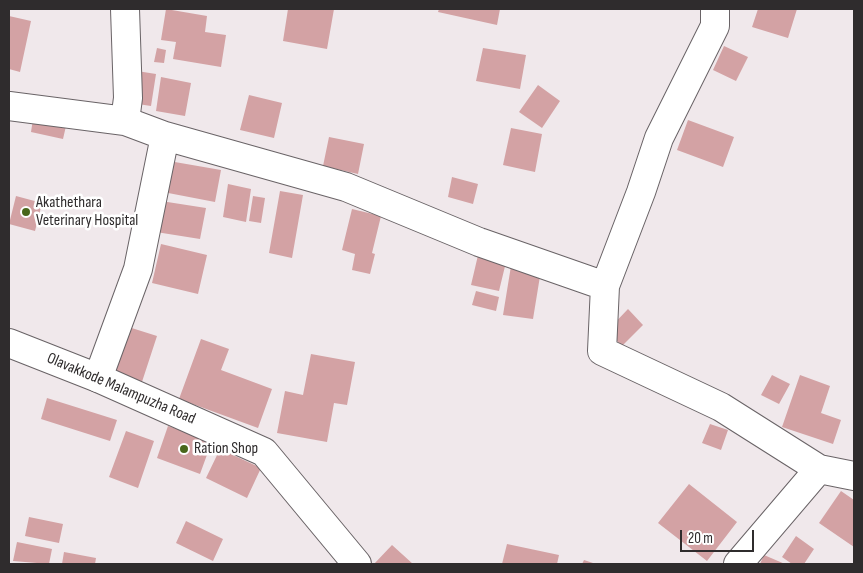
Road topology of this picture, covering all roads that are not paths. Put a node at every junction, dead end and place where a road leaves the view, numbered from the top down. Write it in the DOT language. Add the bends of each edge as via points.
graph roads {
  1 [pos="125,9"];
  2 [pos="714,9"];
  3 [pos="9,106"];
  4 [pos="125,121"];
  5 [pos="164,136"];
  6 [pos="605,286"];
  7 [pos="9,343"];
  8 [pos="98,378"];
  9 [pos="820,470"];
  10 [pos="854,476"];
  11 [pos="356,564"];
  12 [pos="738,564"];
  1 -- 4 [label="street" via="128,98"];
  2 -- 6 [label="street" via="715,26 659,138"];
  3 -- 4 [label="street"];
  4 -- 5 [label="street"];
  5 -- 6 [label="street" via="346,187 479,242"];
  5 -- 8 [label="street" via="138,269"];
  6 -- 9 [label="street" via="602,351 721,407"];
  7 -- 8 [label="street, Olavakkode Malampuzha Road"];
  8 -- 11 [label="street, Olavakkode Malampuzha Road" via="264,452"];
  9 -- 10 [label="street"];
  9 -- 12 [label="street"];
}
